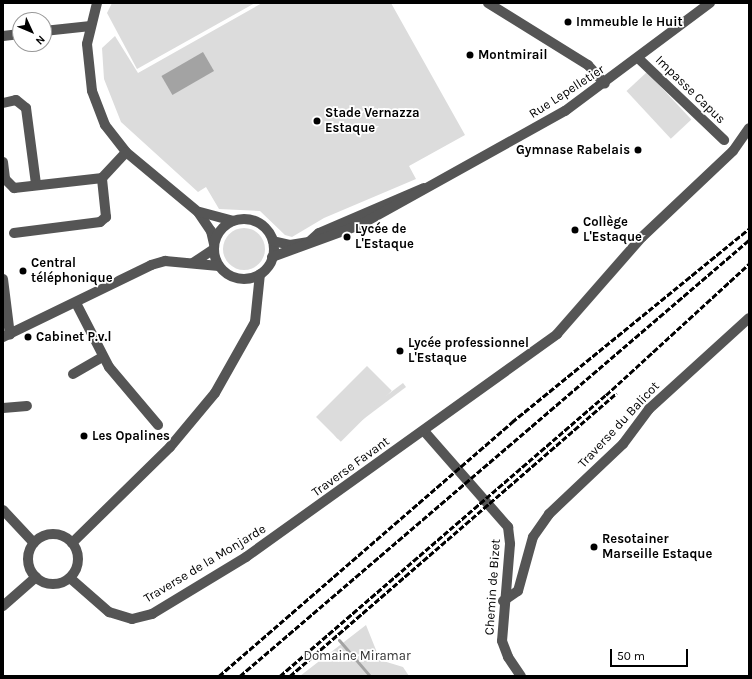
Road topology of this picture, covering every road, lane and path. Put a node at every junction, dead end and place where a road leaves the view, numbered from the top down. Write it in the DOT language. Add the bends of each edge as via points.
graph roads {
  1 [pos="97,3"];
  2 [pos="488,3"];
  3 [pos="710,3"];
  4 [pos="91,26"];
  5 [pos="52,30"];
  6 [pos="638,58"];
  7 [pos="605,84"];
  8 [pos="3,103"];
  9 [pos="749,128"];
  10 [pos="724,140"];
  11 [pos="126,152"];
  12 [pos="3,162"];
  13 [pos="102,178"];
  14 [pos="36,184"];
  15 [pos="198,212"];
  16 [pos="233,221"];
  17 [pos="14,233"];
  18 [pos="273,241"];
  19 [pos="309,242"];
  20 [pos="214,246"];
  21 [pos="272,257"];
  22 [pos="193,263"];
  23 [pos="219,266"];
  24 [pos="260,274"];
  25 [pos="242,278"];
  26 [pos="3,279"];
  27 [pos="258,297"];
  28 [pos="76,302"];
  29 [pos="749,318"];
  30 [pos="6,336"];
  31 [pos="103,357"];
  32 [pos="73,374"];
  33 [pos="27,406"];
  34 [pos="3,408"];
  35 [pos="158,425"];
  36 [pos="424,430"];
  37 [pos="3,510"];
  38 [pos="294,525"];
  39 [pos="34,543"];
  40 [pos="72,543"];
  41 [pos="36,577"];
  42 [pos="70,578"];
  43 [pos="504,602"];
  44 [pos="3,606"];
  45 [pos="521,676"];
  1 -- 4 [label="street"];
  2 -- 7 [label="street" via="588,65"];
  3 -- 6 [label="street, Rue Lepelletier"];
  4 -- 5 [label="street"];
  4 -- 11 [label="street" via="87,44 92,91 105,124"];
  6 -- 7 [label="street, Rue Lepelletier"];
  6 -- 10 [label="street, Impasse Capus"];
  7 -- 19 [label="street, Rue Lepelletier" via="565,111 360,225 325,240"];
  8 -- 14 [label="street" via="16,100 26,108"];
  9 -- 36 [label="street, Traverse Favant" via="733,151 642,237 557,334"];
  11 -- 13 [label="street"];
  11 -- 15 [label="street"];
  12 -- 14 [label="street" via="9,185"];
  13 -- 14 [label="street"];
  13 -- 17 [label="street" via="106,217 100,222"];
  15 -- 16 [label="street"];
  15 -- 20 [label="street" via="211,232"];
  16 -- 18 [label="street" via="247,219 260,224"];
  16 -- 20 [label="street" via="219,232"];
  18 -- 19 [label="street, Rue Lepelletier" via="290,244"];
  18 -- 21 [label="street"];
  19 -- 21 [label="street, Rue Lepelletier"];
  20 -- 22 [label="street"];
  20 -- 23 [label="street"];
  21 -- 24 [label="street"];
  22 -- 23 [label="street"];
  22 -- 28 [label="street" via="165,261 151,265"];
  23 -- 25 [label="street"];
  24 -- 25 [label="street"];
  24 -- 27 [label="street"];
  25 -- 27 [label="street"];
  26 -- 30 [label="street"];
  27 -- 40 [label="street" via="258,312 251,330 200,414"];
  28 -- 30 [label="street"];
  28 -- 31 [label="street"];
  29 -- 43 [label="street, Traverse du Balicot" via="649,408 623,444 549,514 533,537 518,591"];
  31 -- 32 [label="street"];
  31 -- 35 [label="street"];
  33 -- 34 [label="street"];
  36 -- 38 [label="street, Traverse Favant"];
  36 -- 43 [label="street, Chemin de Bizet" via="508,526 510,544"];
  37 -- 39 [label="street"];
  38 -- 42 [label="street, Traverse de la Monjarde" via="145,616 132,619 109,612"];
  39 -- 40 [label="street" via="41,538 57,535"];
  39 -- 41 [label="street" via="29,564"];
  40 -- 42 [label="street" via="78,565"];
  41 -- 42 [label="street" via="56,584"];
  41 -- 44 [label="street"];
  43 -- 45 [label="street, Chemin de Bizet" via="502,641 508,657"];
}
